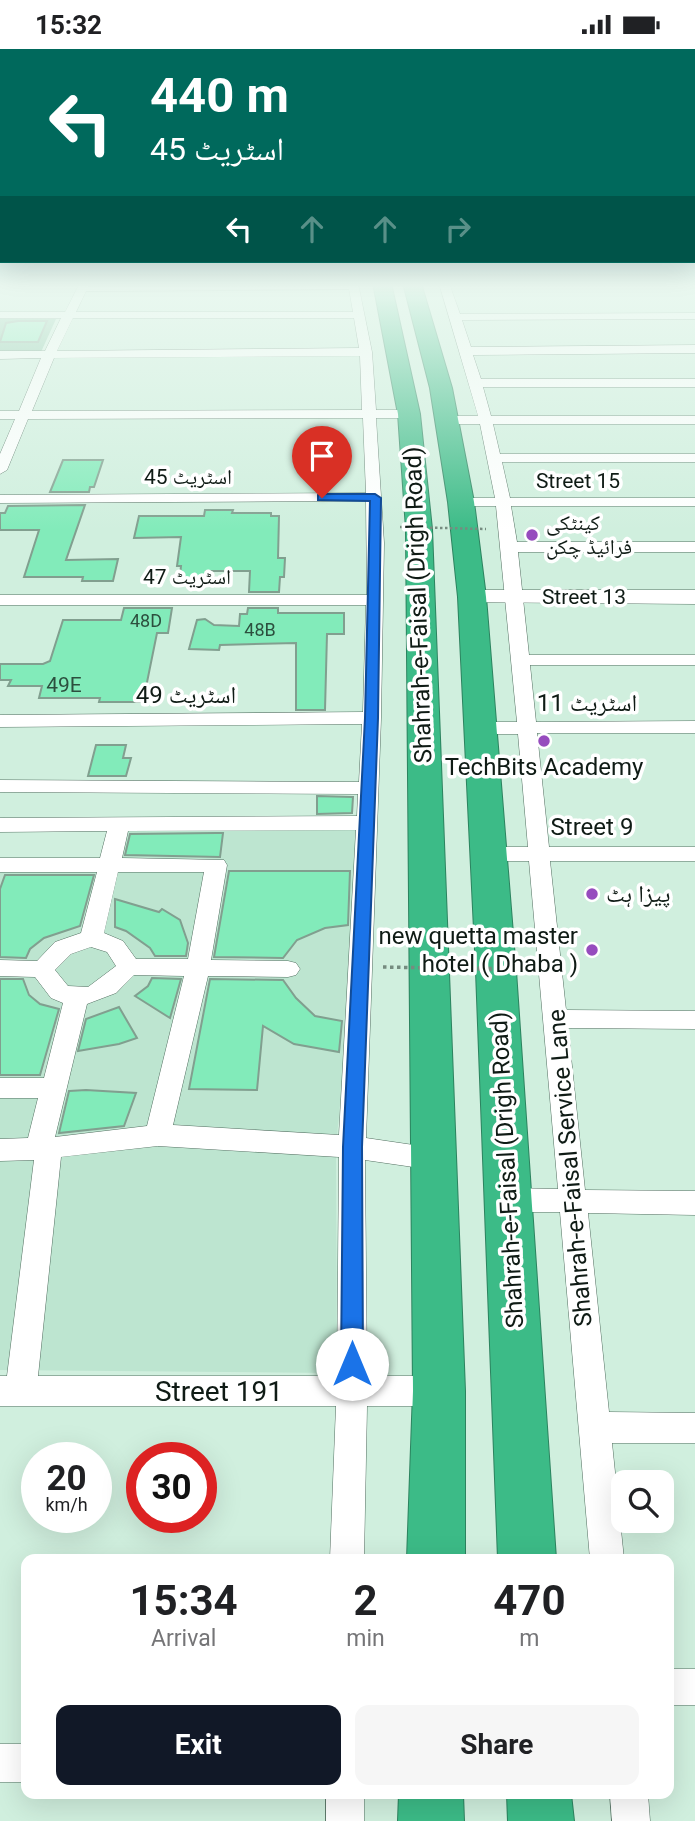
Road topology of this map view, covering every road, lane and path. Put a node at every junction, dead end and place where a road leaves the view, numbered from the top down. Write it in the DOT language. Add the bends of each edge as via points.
graph roads {
  1 [pos="44,366"];
  2 [pos="367,366"];
  3 [pos="392,366"];
  4 [pos="448,366"];
  5 [pos="463,366"];
  6 [pos="695,383"];
  7 [pos="459,392"];
  8 [pos="371,414"];
  9 [pos="409,414"];
  10 [pos="0,415"];
  11 [pos="23,415"];
  12 [pos="485,420"];
  13 [pos="695,420"];
  14 [pos="495,458"];
  15 [pos="695,458"];
  16 [pos="0,470"];
  17 [pos="375,498"];
  18 [pos="0,499"];
  19 [pos="695,502"];
  20 [pos="504,503"];
  21 [pos="474,516"];
  22 [pos="400,527"];
  23 [pos="510,547"];
  24 [pos="695,547"];
  25 [pos="472,597"];
  26 [pos="516,597"];
  27 [pos="695,597"];
  28 [pos="0,600"];
  29 [pos="374,600"];
  30 [pos="521,660"];
  31 [pos="695,660"];
  32 [pos="372,718"];
  33 [pos="0,721"];
  34 [pos="480,727"];
  35 [pos="527,727"];
  36 [pos="695,727"];
  37 [pos="0,786"];
  38 [pos="368,788"];
  39 [pos="366,823"];
  40 [pos="0,825"];
  41 [pos="119,825"];
  42 [pos="537,853"];
  43 [pos="695,853"];
  44 [pos="489,854"];
  45 [pos="107,864"];
  46 [pos="0,865"];
  47 [pos="90,939"];
  48 [pos="128,967"];
  49 [pos="383,967"];
  50 [pos="0,968"];
  51 [pos="198,968"];
  52 [pos="43,969"];
  53 [pos="288,969"];
  54 [pos="541,970"];
  55 [pos="77,997"];
  56 [pos="555,1019"];
  57 [pos="695,1020"];
  58 [pos="0,1088"];
  59 [pos="53,1088"];
  60 [pos="158,1135"];
  61 [pos="352,1147"];
  62 [pos="44,1149"];
  63 [pos="0,1150"];
  64 [pos="434,1159"];
  65 [pos="508,1199"];
  66 [pos="573,1201"];
  67 [pos="695,1203"];
  68 [pos="11,1391"];
  69 [pos="352,1391"];
  70 [pos="439,1391"];
  71 [pos="594,1427"];
  72 [pos="695,1428"];
  73 [pos="346,1554"];
  74 [pos="436,1554"];
  75 [pos="527,1554"];
  76 [pos="607,1554"];
  77 [pos="674,1687"];
  78 [pos="695,1687"];
  79 [pos="0,1763"];
  80 [pos="21,1763"];
  81 [pos="345,1799"];
  82 [pos="431,1799"];
  83 [pos="539,1799"];
  84 [pos="629,1799"];
  85 [pos="345,1821"];
  86 [pos="431,1821"];
  87 [pos="541,1821"];
  88 [pos="631,1821"];
  1 -- 11 [label="street"];
  2 -- 8 [label="street"];
  3 -- 9 [label="highway, Shahrah-e-Faisal (Drigh Road)"];
  4 -- 7 [label="highway, Shahrah-e-Faisal (Drigh Road)"];
  5 -- 7 [label="street, Shahrah-e-Faisal Service Lane"];
  6 -- 7 [label="street"];
  7 -- 12 [label="street, Shahrah-e-Faisal Service Lane"];
  7 -- 12 [label="street"];
  7 -- 21 [label="highway, Shahrah-e-Faisal (Drigh Road)"];
  8 -- 9 [label="street"];
  8 -- 11 [label="street"];
  8 -- 17 [label="street"];
  9 -- 64 [label="highway, Shahrah-e-Faisal (Drigh Road)" via="419,529"];
  10 -- 11 [label="street"];
  11 -- 16 [label="street"];
  12 -- 13 [label="street"];
  12 -- 14 [label="street, Shahrah-e-Faisal Service Lane"];
  14 -- 15 [label="street"];
  14 -- 20 [label="street, Shahrah-e-Faisal Service Lane"];
  17 -- 18 [label="street, اسٹریٹ 45"];
  17 -- 29 [label="street"];
  19 -- 20 [label="street, Street 15"];
  20 -- 21 [label="street, Street 15"];
  20 -- 23 [label="street, Shahrah-e-Faisal Service Lane"];
  21 -- 22 [label="path, bridge"];
  21 -- 25 [label="highway, Shahrah-e-Faisal (Drigh Road)"];
  23 -- 24 [label="street"];
  23 -- 26 [label="street, Shahrah-e-Faisal Service Lane"];
  25 -- 26 [label="street, Street 13"];
  25 -- 34 [label="highway, Shahrah-e-Faisal (Drigh Road)"];
  26 -- 27 [label="street, Street 13"];
  26 -- 30 [label="street, Shahrah-e-Faisal Service Lane"];
  28 -- 29 [label="street, اسٹریٹ 47"];
  29 -- 32 [label="street"];
  30 -- 31 [label="street"];
  30 -- 35 [label="street, Shahrah-e-Faisal Service Lane"];
  32 -- 33 [label="street, اسٹریٹ 49"];
  32 -- 38 [label="street"];
  34 -- 35 [label="street, اسٹریٹ 11"];
  34 -- 44 [label="highway, Shahrah-e-Faisal (Drigh Road)"];
  35 -- 36 [label="street, اسٹریٹ 11"];
  35 -- 42 [label="street, Shahrah-e-Faisal Service Lane"];
  37 -- 38 [label="street"];
  38 -- 39 [label="street"];
  39 -- 41 [label="street"];
  39 -- 61 [label="street"];
  40 -- 41 [label="street"];
  41 -- 45 [label="street"];
  42 -- 43 [label="street, Street 9"];
  42 -- 44 [label="street, Street 9"];
  42 -- 56 [label="street, Shahrah-e-Faisal Service Lane"];
  44 -- 65 [label="highway, Shahrah-e-Faisal (Drigh Road)"];
  45 -- 46 [label="street"];
  45 -- 47 [label="street"];
  45 -- 51 [label="street" via="216,865"];
  47 -- 48 [label="street" via="119,948"];
  47 -- 52 [label="street" via="66,945"];
  48 -- 51 [label="street"];
  48 -- 55 [label="street" via="114,985 93,996"];
  49 -- 54 [label="path, bridge"];
  50 -- 52 [label="street"];
  51 -- 53 [label="street"];
  51 -- 60 [label="street"];
  52 -- 55 [label="street" via="48,983 59,993"];
  55 -- 59 [label="street"];
  56 -- 57 [label="street"];
  56 -- 66 [label="street, Shahrah-e-Faisal Service Lane"];
  58 -- 59 [label="street"];
  59 -- 62 [label="street"];
  60 -- 61 [label="street"];
  60 -- 62 [label="street"];
  61 -- 64 [label="street"];
  61 -- 69 [label="street"];
  62 -- 63 [label="street"];
  62 -- 68 [label="street"];
  64 -- 70 [label="highway, Shahrah-e-Faisal (Drigh Road)"];
  65 -- 66 [label="street"];
  65 -- 75 [label="highway, Shahrah-e-Faisal (Drigh Road)"];
  66 -- 67 [label="street"];
  66 -- 71 [label="street, Shahrah-e-Faisal Service Lane"];
  68 -- 69 [label="street, Street 191"];
  69 -- 70 [label="street, Street 191"];
  69 -- 73 [label="street"];
  70 -- 74 [label="highway, Shahrah-e-Faisal (Drigh Road)"];
  71 -- 72 [label="street"];
  71 -- 76 [label="street, Shahrah-e-Faisal Service Lane"];
  77 -- 78 [label="street"];
  79 -- 80 [label="street"];
  81 -- 85 [label="street"];
  82 -- 86 [label="highway"];
  83 -- 87 [label="highway"];
  84 -- 88 [label="street"];
}
